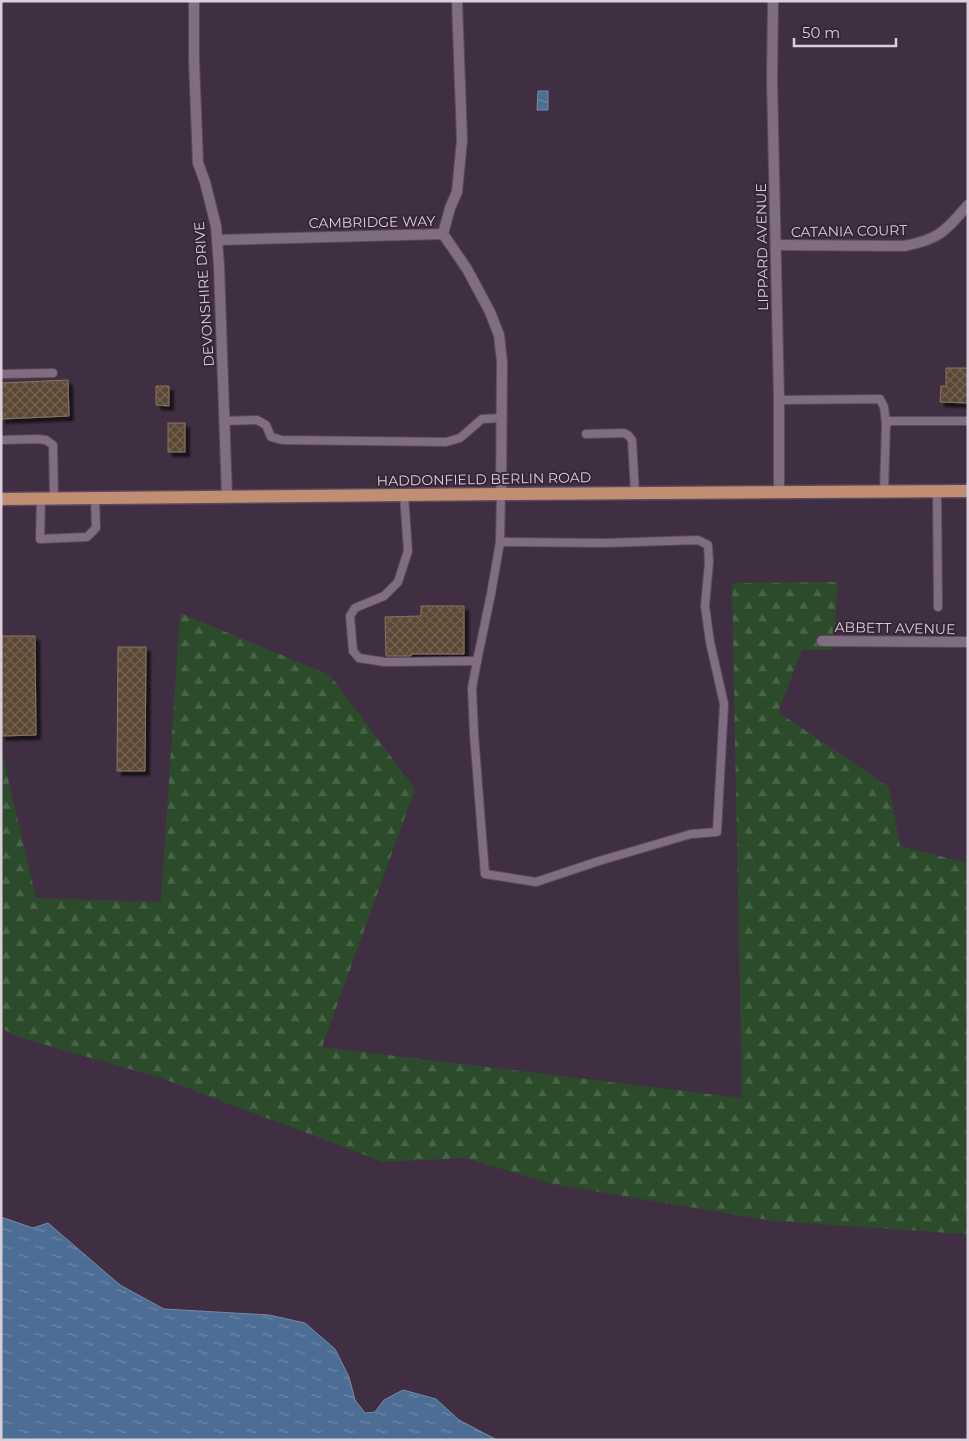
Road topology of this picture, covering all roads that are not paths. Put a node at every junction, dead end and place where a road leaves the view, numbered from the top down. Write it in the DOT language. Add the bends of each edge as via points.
graph roads {
  1 [pos="194,1"];
  2 [pos="457,1"];
  3 [pos="774,1"];
  4 [pos="968,205"];
  5 [pos="443,234"];
  6 [pos="217,240"];
  7 [pos="776,245"];
  8 [pos="53,373"];
  9 [pos="1,374"];
  10 [pos="779,400"];
  11 [pos="502,418"];
  12 [pos="224,421"];
  13 [pos="968,421"];
  14 [pos="886,424"];
  15 [pos="586,434"];
  16 [pos="1,440"];
  17 [pos="938,491"];
  18 [pos="968,491"];
  19 [pos="779,492"];
  20 [pos="884,492"];
  21 [pos="635,493"];
  22 [pos="501,494"];
  23 [pos="404,495"];
  24 [pos="227,497"];
  25 [pos="54,498"];
  26 [pos="95,498"];
  27 [pos="1,499"];
  28 [pos="41,499"];
  29 [pos="500,542"];
  30 [pos="938,607"];
  31 [pos="822,641"];
  32 [pos="968,642"];
  33 [pos="476,661"];
  1 -- 6 [label="street, DEVONSHIRE DRIVE" via="198,163"];
  2 -- 5 [label="street, CAMBRIDGE WAY" via="462,140 457,192"];
  3 -- 7 [label="street, LIPPARD AVENUE" via="772,80"];
  4 -- 7 [label="street, CATANIA COURT" via="936,237 921,243 904,246"];
  5 -- 6 [label="street, CAMBRIDGE WAY"];
  5 -- 11 [label="street" via="467,269 499,335"];
  6 -- 12 [label="street, DEVONSHIRE DRIVE"];
  7 -- 10 [label="street, LIPPARD AVENUE"];
  8 -- 9 [label="lane"];
  10 -- 14 [label="lane" via="880,399"];
  10 -- 19 [label="street, LIPPARD AVENUE"];
  11 -- 12 [label="lane" via="482,419 460,438 446,442 282,440 271,437 266,425 257,420"];
  11 -- 22 [label="street"];
  12 -- 24 [label="street, DEVONSHIRE DRIVE"];
  13 -- 14 [label="lane" via="890,421"];
  14 -- 20 [label="lane"];
  15 -- 21 [label="lane" via="628,435 632,440"];
  16 -- 25 [label="lane" via="37,439 53,445"];
  17 -- 18 [label="main road, HADDONFIELD BERLIN ROAD"];
  17 -- 20 [label="main road, HADDONFIELD BERLIN ROAD"];
  17 -- 30 [label="lane"];
  19 -- 20 [label="main road, HADDONFIELD BERLIN ROAD"];
  19 -- 21 [label="main road, HADDONFIELD BERLIN ROAD"];
  21 -- 22 [label="main road, HADDONFIELD BERLIN ROAD"];
  22 -- 23 [label="main road, HADDONFIELD BERLIN ROAD"];
  22 -- 29 [label="lane"];
  23 -- 24 [label="main road, HADDONFIELD BERLIN ROAD"];
  23 -- 33 [label="lane" via="408,551 398,582 384,596 354,608 350,616 353,652 359,658 385,662"];
  24 -- 26 [label="main road, HADDONFIELD BERLIN ROAD"];
  25 -- 26 [label="main road, HADDONFIELD BERLIN ROAD"];
  25 -- 28 [label="main road, HADDONFIELD BERLIN ROAD"];
  26 -- 28 [label="lane" via="96,528 87,537 40,539"];
  27 -- 28 [label="main road, HADDONFIELD BERLIN ROAD"];
  29 -- 33 [label="lane"];
  29 -- 33 [label="lane" via="698,540 708,545 705,606 724,704 717,832 691,834 536,882 485,874 472,688"];
  31 -- 32 [label="street, ABBETT AVENUE"];
}
